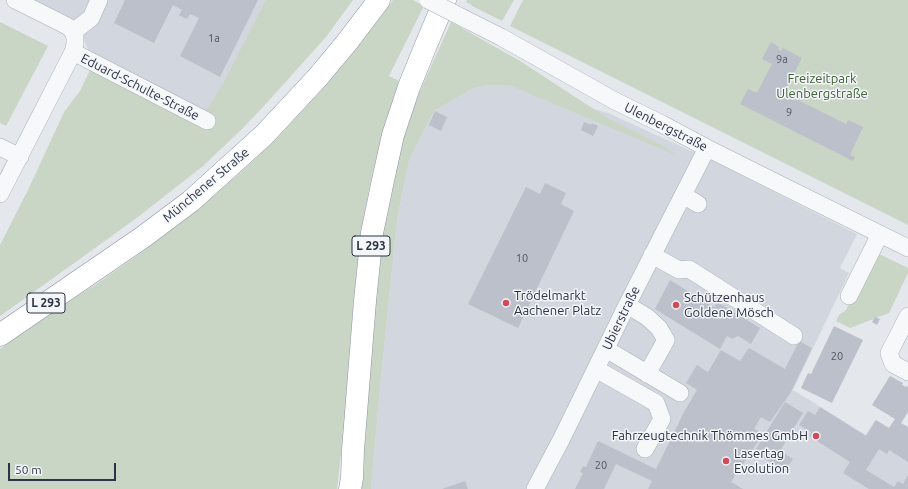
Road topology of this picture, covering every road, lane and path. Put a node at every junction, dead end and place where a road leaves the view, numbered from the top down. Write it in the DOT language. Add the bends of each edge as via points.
graph roads {
  1 [pos="15,0"];
  2 [pos="99,0"];
  3 [pos="379,0"];
  4 [pos="428,0"];
  5 [pos="445,0"];
  6 [pos="73,32"];
  7 [pos="74,52"];
  8 [pos="207,121"];
  9 [pos="0,146"];
  10 [pos="707,148"];
  11 [pos="20,156"];
  12 [pos="0,194"];
  13 [pos="683,195"];
  14 [pos="698,204"];
  15 [pos="880,234"];
  16 [pos="908,248"];
  17 [pos="652,255"];
  18 [pos="849,296"];
  19 [pos="627,305"];
  20 [pos="908,316"];
  21 [pos="0,335"];
  22 [pos="794,336"];
  23 [pos="606,349"];
  24 [pos="596,369"];
  25 [pos="908,372"];
  26 [pos="647,374"];
  27 [pos="680,393"];
  28 [pos="645,449"];
  29 [pos="350,489"];
  30 [pos="535,489"];
  1 -- 6 [label="street" via="65,25"];
  2 -- 6 [label="street" via="91,18"];
  3 -- 21 [label="highway, Münchener Straße / L 293" via="318,77 264,135 191,201"];
  4 -- 10 [label="street, Ulenbergstraße, bridge" via="501,36 615,101"];
  5 -- 29 [label="highway, L 293" via="393,135 372,233"];
  6 -- 7 [label="street, Eduard-Schulte-Straße"];
  7 -- 8 [label="street, Eduard-Schulte-Straße"];
  7 -- 11 [label="street, Eduard-Schulte-Straße"];
  9 -- 11 [label="street"];
  10 -- 13 [label="street, Ubierstraße"];
  10 -- 15 [label="street, Ulenbergstraße"];
  11 -- 12 [label="street, Eduard-Schulte-Straße"];
  13 -- 14 [label="street"];
  13 -- 17 [label="street, Ubierstraße"];
  15 -- 16 [label="street, Ulenbergstraße"];
  15 -- 18 [label="street"];
  17 -- 19 [label="street, Ubierstraße"];
  17 -- 22 [label="street" via="679,270 689,269"];
  19 -- 23 [label="street, Ubierstraße"];
  19 -- 26 [label="street" via="647,317 659,328 666,340"];
  20 -- 25 [label="street" via="889,353 893,364"];
  23 -- 24 [label="street, Ubierstraße"];
  23 -- 26 [label="street"];
  24 -- 28 [label="street" via="656,403 662,419"];
  24 -- 30 [label="street, Ubierstraße"];
  26 -- 27 [label="street"];
}
